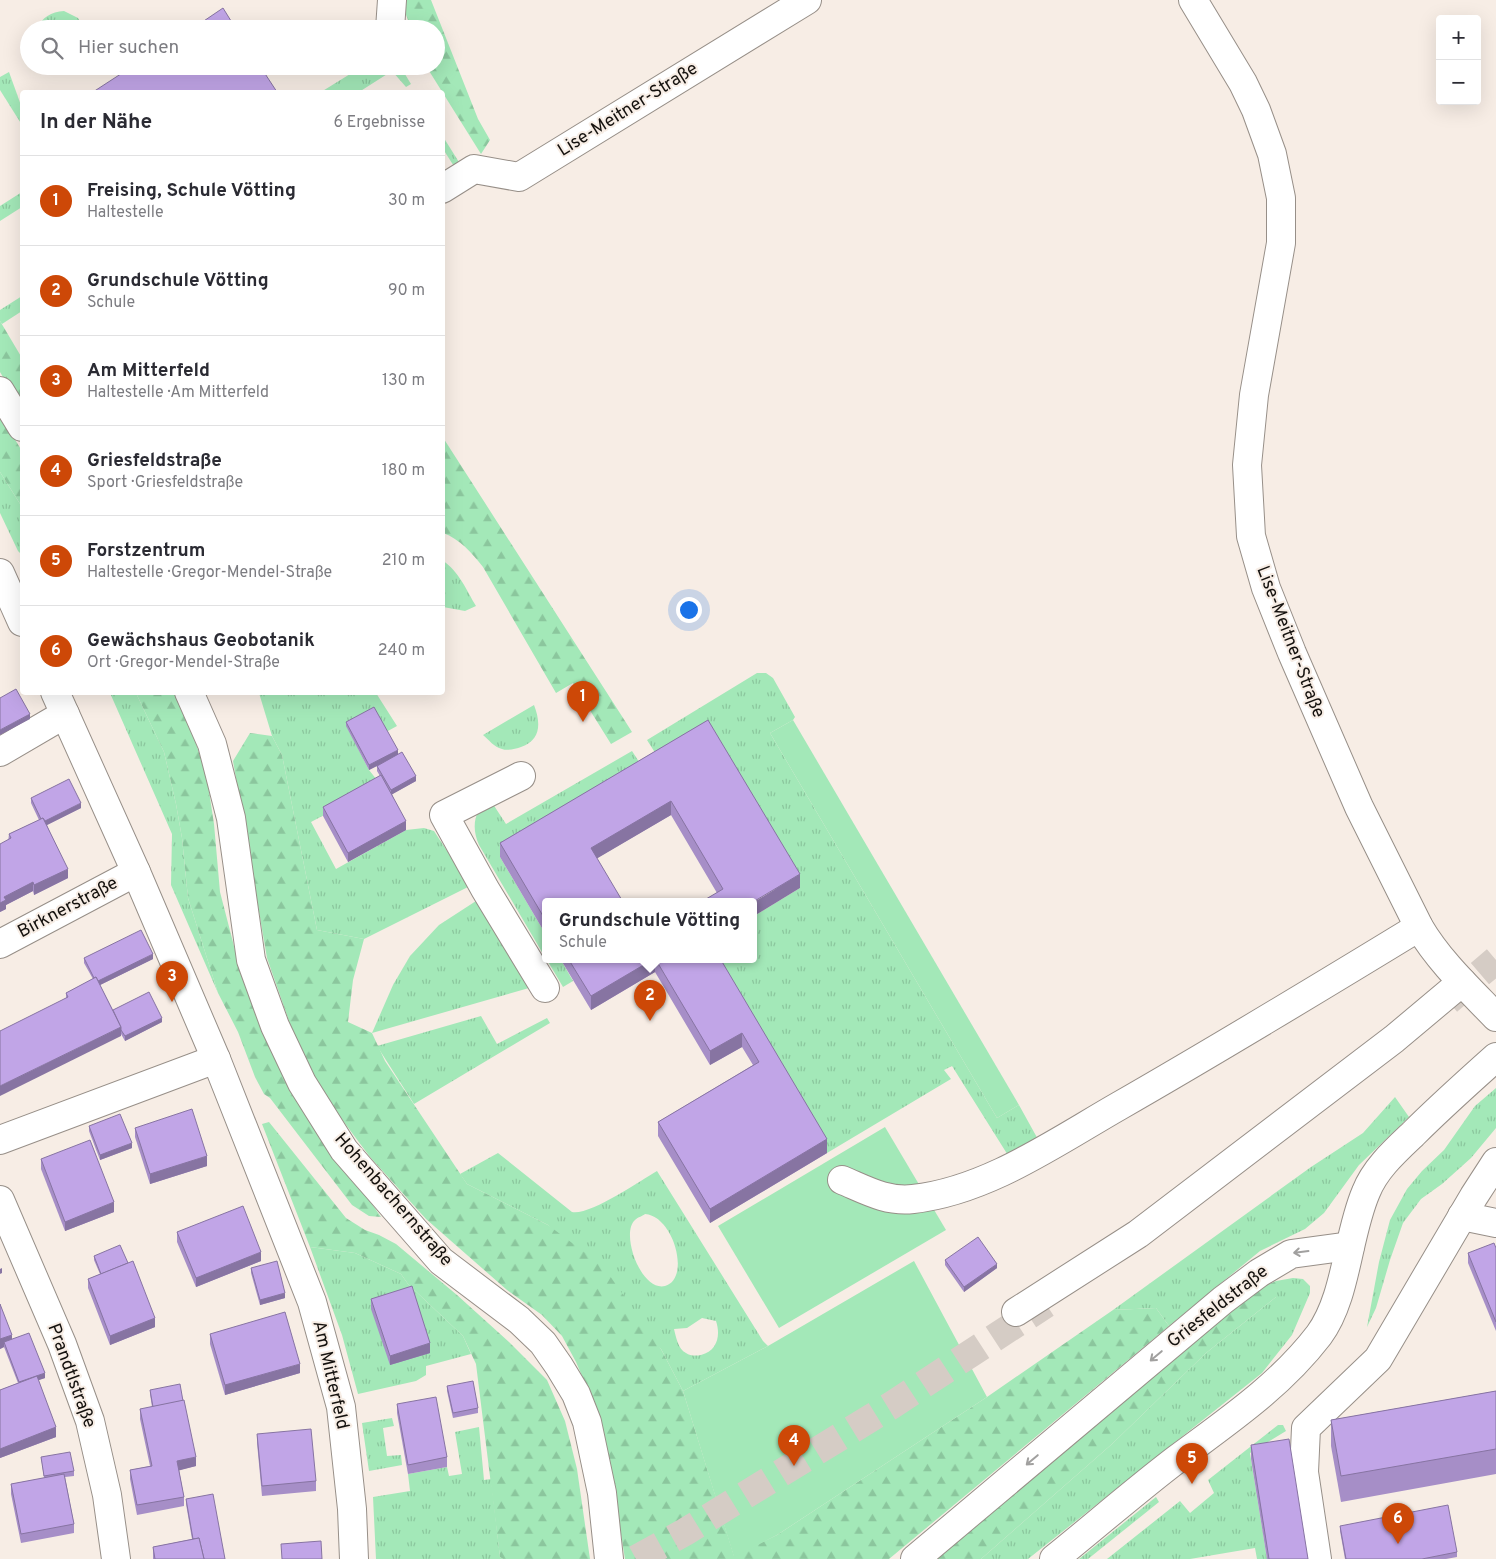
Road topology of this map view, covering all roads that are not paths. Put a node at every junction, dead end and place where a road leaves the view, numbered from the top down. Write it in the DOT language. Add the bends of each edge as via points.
graph roads {
  1 [pos="392,0"];
  2 [pos="807,0"];
  3 [pos="1193,0"];
  4 [pos="391,20"];
  5 [pos="445,187"];
  6 [pos="0,391"];
  7 [pos="20,425"];
  8 [pos="0,573"];
  9 [pos="20,618"];
  10 [pos="190,695"];
  11 [pos="60,703"];
  12 [pos="0,752"];
  13 [pos="521,776"];
  14 [pos="136,872"];
  15 [pos="1418,926"];
  16 [pos="0,944"];
  17 [pos="1462,982"];
  18 [pos="545,988"];
  19 [pos="1496,1017"];
  20 [pos="1496,1057"];
  21 [pos="216,1059"];
  22 [pos="0,1140"];
  23 [pos="1496,1162"];
  24 [pos="842,1180"];
  25 [pos="0,1200"];
  26 [pos="1462,1216"];
  27 [pos="1496,1223"];
  28 [pos="1350,1246"];
  29 [pos="1016,1312"];
  30 [pos="116,1559"];
  31 [pos="354,1559"];
  32 [pos="609,1559"];
  33 [pos="915,1559"];
  34 [pos="1054,1559"];
  35 [pos="1317,1559"];
  1 -- 4 [label="street"];
  2 -- 5 [label="street, Lise-Meitner-Straße" via="519,177 474,169"];
  3 -- 15 [label="street, Lise-Meitner-Straße" via="1256,110 1272,154 1281,198 1281,244 1254,395 1246,465 1251,536 1266,588 1292,653 1359,807"];
  6 -- 7 [label="street"];
  8 -- 9 [label="street"];
  10 -- 32 [label="street, Hohenbachernstraße" via="212,744 231,818 252,960 275,1026 302,1083 344,1150 441,1261 520,1320 543,1343 559,1366 576,1394 587,1422 602,1493"];
  11 -- 12 [label="street"];
  11 -- 14 [label="street, Am Mitterfeld"];
  13 -- 18 [label="street" via="444,815"];
  14 -- 16 [label="street, Birknerstraße"];
  14 -- 21 [label="street, Am Mitterfeld"];
  15 -- 17 [label="street, Lise-Meitner-Straße" via="1430,946"];
  15 -- 24 [label="street" via="1237,1039 992,1177 912,1199 884,1198"];
  17 -- 19 [label="street, Lise-Meitner-Straße"];
  17 -- 29 [label="street" via="1401,1033 1138,1234"];
  20 -- 28 [label="street" via="1436,1111 1376,1174 1366,1192"];
  21 -- 22 [label="street"];
  21 -- 31 [label="street, Am Mitterfeld" via="312,1302 341,1408"];
  23 -- 26 [label="street"];
  25 -- 30 [label="street, Prandtlstraße" via="62,1344 90,1421 107,1495"];
  26 -- 27 [label="street"];
  26 -- 35 [label="street" via="1378,1358 1306,1428 1304,1472"];
  28 -- 33 [label="street, Griesfeldstraße, one-way" via="1291,1254 1259,1273 1216,1305"];
  28 -- 34 [label="street" via="1331,1314 1320,1333 1286,1374"];
}
